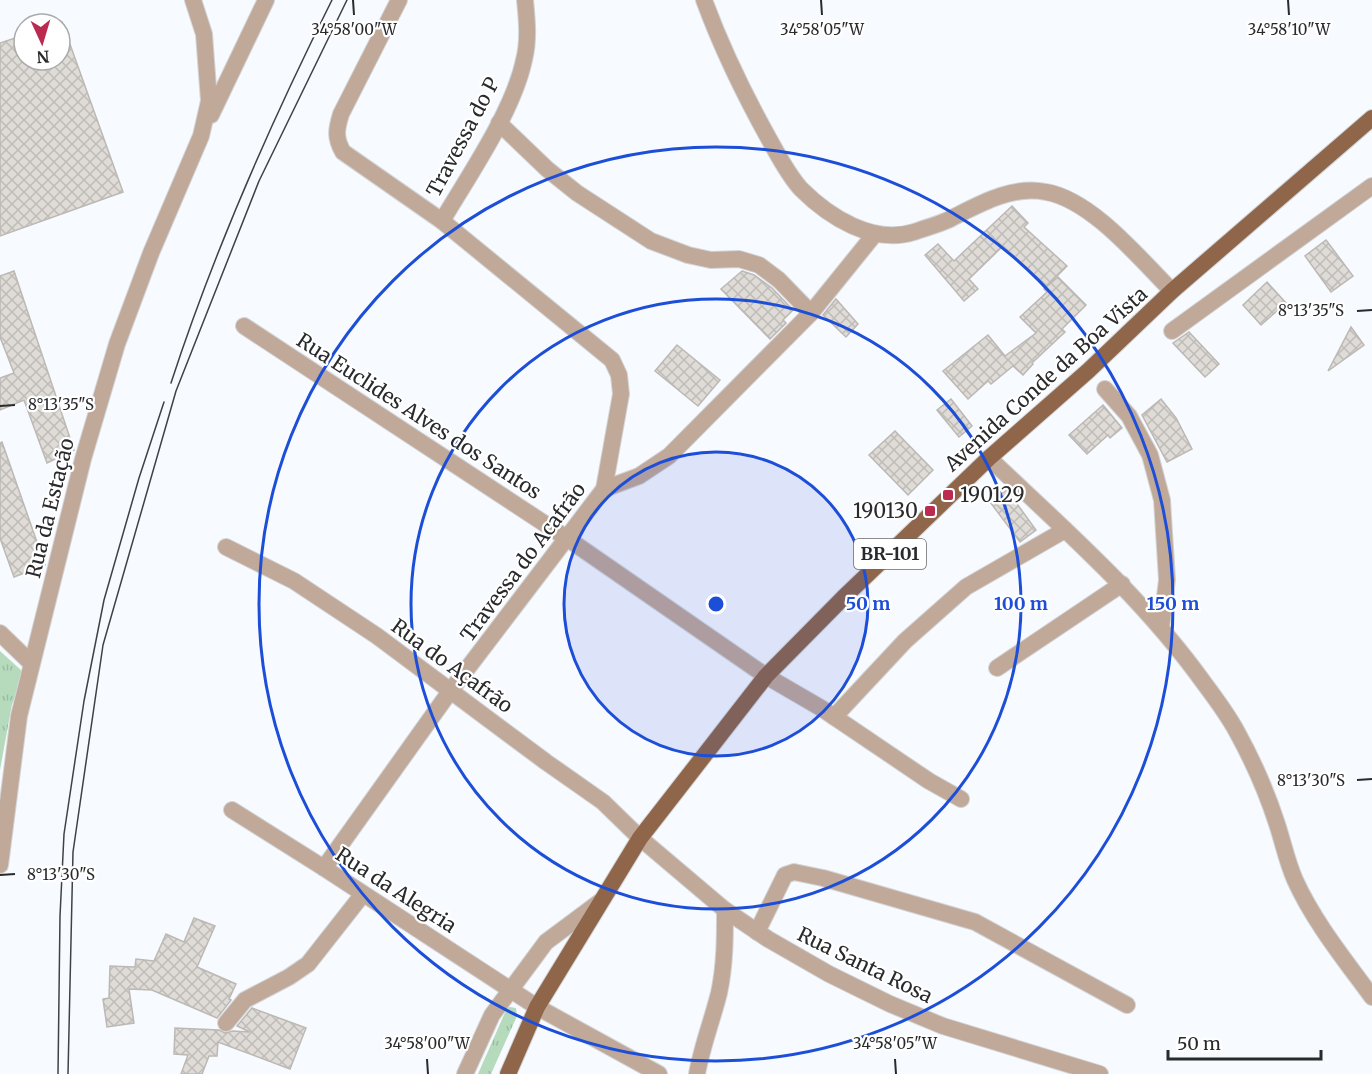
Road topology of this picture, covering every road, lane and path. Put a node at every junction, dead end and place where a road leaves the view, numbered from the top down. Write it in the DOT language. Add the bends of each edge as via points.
graph roads {
  1 [pos="193,0"];
  2 [pos="266,0"];
  3 [pos="399,0"];
  4 [pos="525,0"];
  5 [pos="704,0"];
  6 [pos="1372,118"];
  7 [pos="499,123"];
  8 [pos="201,136"];
  9 [pos="1372,186"];
  10 [pos="442,221"];
  11 [pos="874,235"];
  12 [pos="1172,291"];
  13 [pos="811,313"];
  14 [pos="244,326"];
  15 [pos="1172,331"];
  16 [pos="1105,389"];
  17 [pos="989,458"];
  18 [pos="604,489"];
  19 [pos="1065,530"];
  20 [pos="568,539"];
  21 [pos="226,547"];
  22 [pos="1122,584"];
  23 [pos="1161,627"];
  24 [pos="0,633"];
  25 [pos="31,663"];
  26 [pos="997,668"];
  27 [pos="766,676"];
  28 [pos="451,690"];
  29 [pos="834,717"];
  30 [pos="962,799"];
  31 [pos="232,810"];
  32 [pos="640,838"];
  33 [pos="0,865"];
  34 [pos="324,868"];
  35 [pos="363,894"];
  36 [pos="604,898"];
  37 [pos="725,910"];
  38 [pos="757,932"];
  39 [pos="509,989"];
  40 [pos="1372,997"];
  41 [pos="1127,1005"];
  42 [pos="537,1007"];
  43 [pos="226,1023"];
  44 [pos="465,1074"];
  45 [pos="508,1074"];
  46 [pos="659,1074"];
  47 [pos="697,1074"];
  48 [pos="1100,1074"];
  1 -- 8 [label="street, Rua da Estação" via="204,34 208,68 209,101"];
  2 -- 8 [label="street"];
  3 -- 10 [label="street, Travessa do Acafrão" via="340,114 336,141 343,152"];
  4 -- 7 [label="street, Travessa do P" via="525,60"];
  5 -- 11 [label="street" via="744,94 800,188 838,219"];
  6 -- 12 [label="main road, Avenida Conde da Boa Vista / BR-101"];
  7 -- 10 [label="street, Travessa do P"];
  7 -- 13 [label="street" via="577,193 651,241 688,255 711,260 738,259 759,265"];
  8 -- 25 [label="street, Rua da Estação" via="117,344"];
  9 -- 15 [label="street"];
  10 -- 18 [label="street, Travessa do Acafrão" via="612,360 621,394"];
  11 -- 12 [label="street" via="910,233 993,198 1045,191 1068,198 1102,221"];
  11 -- 13 [label="street"];
  12 -- 17 [label="main road, Avenida Conde da Boa Vista / BR-101"];
  13 -- 18 [label="street" via="669,456 639,476"];
  14 -- 20 [label="street, Rua Euclides Alves dos Santos"];
  16 -- 23 [label="street" via="1129,416 1150,455 1162,500 1167,580"];
  17 -- 19 [label="street"];
  17 -- 27 [label="main road, Avenida Conde da Boa Vista / BR-101"];
  18 -- 20 [label="street, Travessa do Acafrão"];
  19 -- 22 [label="street"];
  19 -- 29 [label="street" via="966,587 905,641"];
  20 -- 27 [label="street, Rua Euclides Alves dos Santos"];
  20 -- 28 [label="street, Travessa do Acafrão"];
  21 -- 28 [label="street, Rua do Açafrão" via="337,608"];
  22 -- 23 [label="street"];
  22 -- 26 [label="street"];
  23 -- 40 [label="street" via="1237,732 1276,821 1295,879"];
  24 -- 25 [label="street"];
  25 -- 33 [label="street, Rua da Estação" via="19,716"];
  27 -- 29 [label="street, Rua Euclides Alves dos Santos"];
  27 -- 32 [label="main road, Avenida Conde da Boa Vista / BR-101"];
  28 -- 32 [label="street, Rua do Açafrão" via="603,802"];
  28 -- 34 [label="street, Travessa do Acafrão"];
  29 -- 30 [label="street, Rua Euclides Alves dos Santos"];
  31 -- 34 [label="street, Rua da Alegria"];
  32 -- 36 [label="main road, Avenida Conde da Boa Vista / BR-101"];
  32 -- 37 [label="street, Rua Santa Rosa"];
  34 -- 35 [label="street, Rua da Alegria"];
  35 -- 39 [label="street, Rua da Alegria"];
  35 -- 43 [label="street" via="308,964 245,1000"];
  36 -- 39 [label="street" via="546,942"];
  36 -- 42 [label="main road, Avenida Conde da Boa Vista / BR-101"];
  37 -- 38 [label="street, Rua Santa Rosa"];
  37 -- 47 [label="street" via="722,975"];
  38 -- 41 [label="street" via="785,875 794,872 975,922"];
  38 -- 48 [label="street, Rua Santa Rosa" via="829,974 943,1026"];
  39 -- 42 [label="street, Rua da Alegria"];
  39 -- 44 [label="street" via="492,1015"];
  42 -- 45 [label="main road, Avenida Conde da Boa Vista / BR-101"];
  42 -- 46 [label="street, Rua da Alegria"];
}
